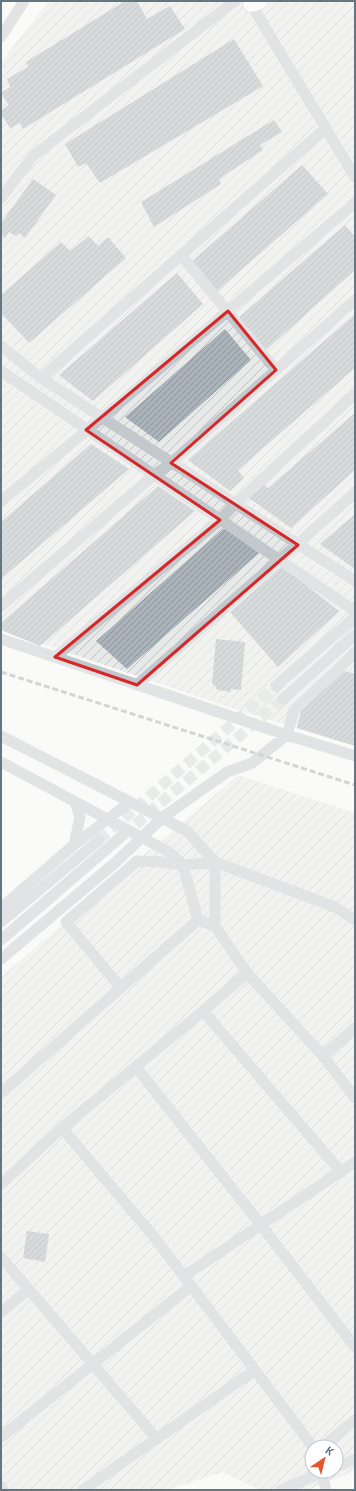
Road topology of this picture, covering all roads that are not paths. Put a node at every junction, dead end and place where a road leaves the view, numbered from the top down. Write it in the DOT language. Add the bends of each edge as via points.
graph roads {
  1 [pos="24,1"];
  2 [pos="235,1"];
  3 [pos="253,2"];
  4 [pos="1,37"];
  5 [pos="326,128"];
  6 [pos="355,177"];
  7 [pos="1,198"];
  8 [pos="355,203"];
  9 [pos="181,255"];
  10 [pos="355,300"];
  11 [pos="228,311"];
  12 [pos="1,346"];
  13 [pos="276,370"];
  14 [pos="1,371"];
  15 [pos="41,378"];
  16 [pos="355,394"];
  17 [pos="102,418"];
  18 [pos="86,430"];
  19 [pos="171,463"];
  20 [pos="154,476"];
  21 [pos="355,493"];
  22 [pos="1,501"];
  23 [pos="235,504"];
  24 [pos="220,520"];
  25 [pos="298,545"];
  26 [pos="279,560"];
  27 [pos="355,581"];
  28 [pos="1,606"];
  29 [pos="355,607"];
  30 [pos="355,616"];
  31 [pos="355,635"];
  32 [pos="1,639"];
  33 [pos="355,653"];
  34 [pos="55,657"];
  35 [pos="137,685"];
  36 [pos="276,686"];
  37 [pos="283,700"];
  38 [pos="287,735"];
  39 [pos="1,736"];
  40 [pos="355,756"];
  41 [pos="1,762"];
  42 [pos="76,802"];
  43 [pos="130,802"];
  44 [pos="162,818"];
  45 [pos="108,819"];
  46 [pos="123,835"];
  47 [pos="142,838"];
  48 [pos="99,840"];
  49 [pos="74,845"];
  50 [pos="216,862"];
  51 [pos="183,865"];
  52 [pos="1,908"];
  53 [pos="198,920"];
  54 [pos="355,920"];
  55 [pos="1,922"];
  56 [pos="215,926"];
  57 [pos="1,940"];
  58 [pos="1,958"];
  59 [pos="247,973"];
  60 [pos="121,988"];
  61 [pos="203,1012"];
  62 [pos="355,1028"];
  63 [pos="323,1056"];
  64 [pos="136,1067"];
  65 [pos="1,1093"];
  66 [pos="355,1098"];
  67 [pos="62,1128"];
  68 [pos="355,1162"];
  69 [pos="341,1172"];
  70 [pos="1,1184"];
  71 [pos="261,1225"];
  72 [pos="1,1257"];
  73 [pos="184,1276"];
  74 [pos="191,1286"];
  75 [pos="28,1289"];
  76 [pos="1,1313"];
  77 [pos="355,1348"];
  78 [pos="92,1364"];
  79 [pos="255,1370"];
  80 [pos="355,1420"];
  81 [pos="1,1437"];
  82 [pos="157,1439"];
  83 [pos="308,1439"];
  84 [pos="332,1439"];
  85 [pos="355,1460"];
  86 [pos="344,1464"];
  87 [pos="308,1479"];
  88 [pos="325,1479"];
  89 [pos="1,1486"];
  90 [pos="3,1490"];
  91 [pos="83,1490"];
  92 [pos="282,1490"];
  93 [pos="326,1490"];
  1 -- 4 [label="street"];
  2 -- 7 [label="street" via="33,156"];
  3 -- 5 [label="street"];
  5 -- 6 [label="street"];
  5 -- 9 [label="street"];
  8 -- 11 [label="street"];
  9 -- 11 [label="street"];
  9 -- 15 [label="street"];
  10 -- 13 [label="street"];
  11 -- 13 [label="street"];
  11 -- 17 [label="street"];
  12 -- 15 [label="street"];
  13 -- 19 [label="street"];
  14 -- 18 [label="street"];
  15 -- 17 [label="street"];
  16 -- 23 [label="street"];
  17 -- 18 [label="street"];
  17 -- 19 [label="street"];
  18 -- 20 [label="street"];
  18 -- 22 [label="street"];
  19 -- 20 [label="street"];
  19 -- 23 [label="street"];
  20 -- 24 [label="street"];
  20 -- 28 [label="street"];
  21 -- 25 [label="street"];
  23 -- 24 [label="street"];
  23 -- 25 [label="street"];
  24 -- 26 [label="street"];
  24 -- 34 [label="street"];
  25 -- 26 [label="street"];
  25 -- 27 [label="street"];
  26 -- 29 [label="street" via="352,609"];
  26 -- 35 [label="street"];
  30 -- 36 [label="street"];
  31 -- 37 [label="street"];
  32 -- 34 [label="street"];
  33 -- 38 [label="street" via="294,710"];
  34 -- 35 [label="street"];
  35 -- 38 [label="street"];
  38 -- 40 [label="street"];
  38 -- 44 [label="street" via="252,763 227,772"];
  39 -- 43 [label="street"];
  41 -- 42 [label="street"];
  42 -- 45 [label="street"];
  42 -- 49 [label="street" via="80,817"];
  43 -- 44 [label="street"];
  43 -- 45 [label="street"];
  44 -- 47 [label="street"];
  44 -- 50 [label="street" via="187,831"];
  45 -- 47 [label="street"];
  45 -- 49 [label="street"];
  46 -- 57 [label="street"];
  47 -- 51 [label="street" via="169,852"];
  47 -- 58 [label="street"];
  48 -- 55 [label="street"];
  49 -- 52 [label="street"];
  50 -- 51 [label="street"];
  50 -- 54 [label="street" via="335,907"];
  50 -- 56 [label="street"];
  51 -- 53 [label="street"];
  51 -- 60 [label="street" via="137,861 66,922"];
  53 -- 56 [label="street"];
  53 -- 60 [label="street"];
  56 -- 59 [label="street"];
  59 -- 61 [label="street"];
  59 -- 63 [label="street"];
  60 -- 65 [label="street"];
  61 -- 64 [label="street"];
  61 -- 69 [label="street"];
  62 -- 63 [label="street"];
  63 -- 66 [label="street"];
  64 -- 67 [label="street"];
  64 -- 71 [label="street"];
  67 -- 70 [label="street"];
  67 -- 73 [label="street"];
  68 -- 69 [label="street"];
  69 -- 71 [label="street"];
  71 -- 73 [label="street"];
  71 -- 77 [label="street"];
  72 -- 75 [label="street"];
  73 -- 74 [label="street"];
  74 -- 78 [label="street"];
  74 -- 79 [label="street"];
  75 -- 76 [label="street"];
  75 -- 78 [label="street"];
  78 -- 81 [label="street"];
  78 -- 82 [label="street"];
  79 -- 82 [label="street"];
  79 -- 83 [label="street"];
  80 -- 84 [label="street"];
  82 -- 91 [label="street"];
  85 -- 86 [label="street"];
  87 -- 92 [label="street"];
  88 -- 93 [label="street"];
  89 -- 90 [label="street"];
}
